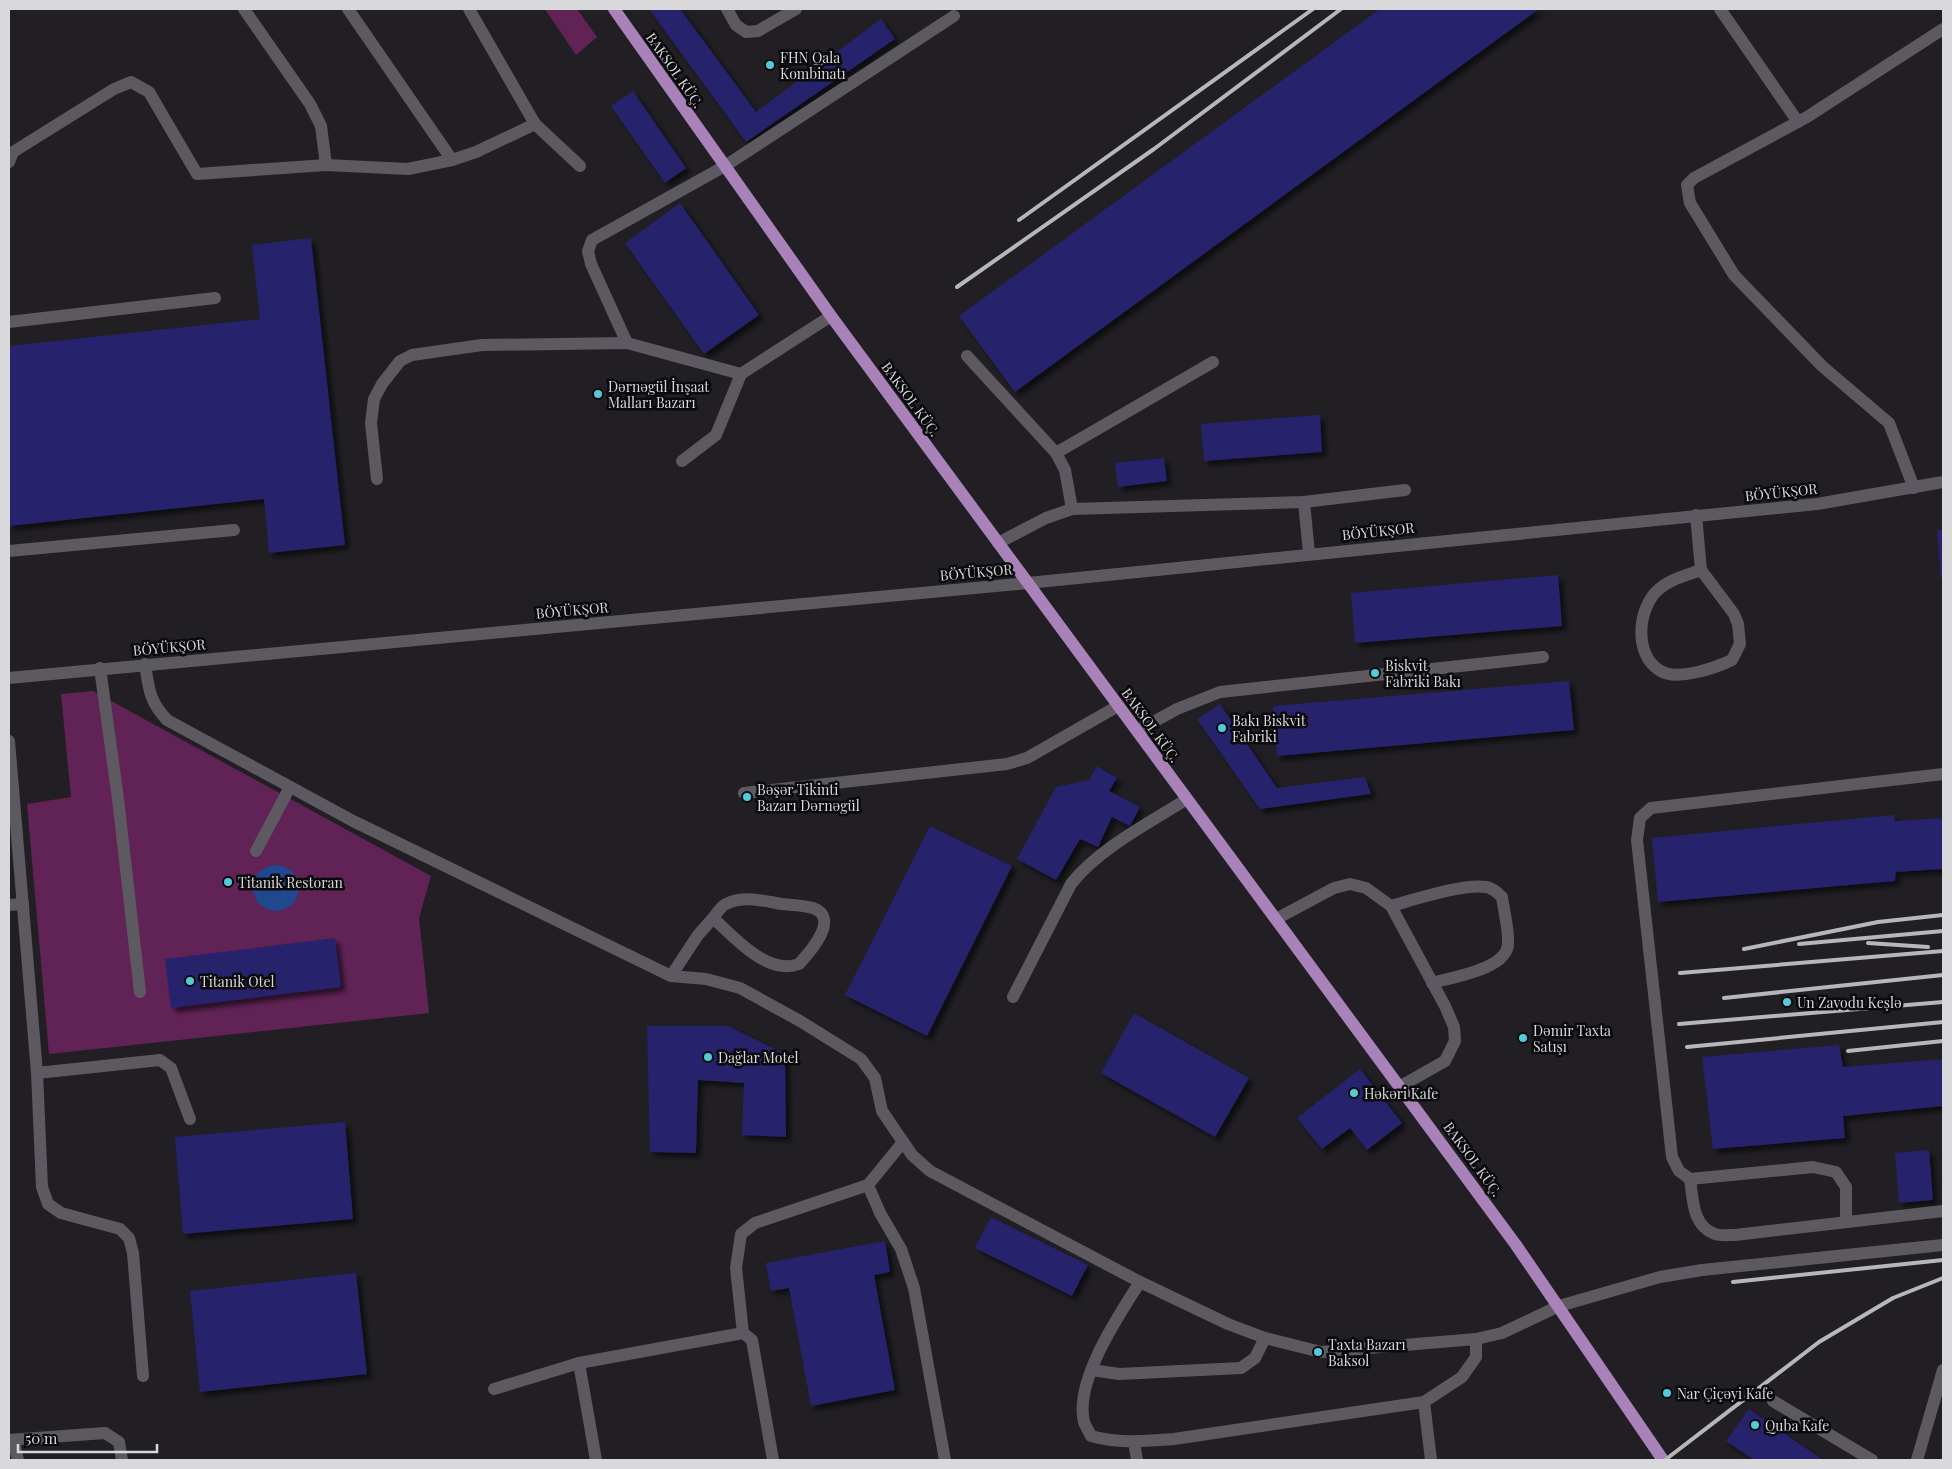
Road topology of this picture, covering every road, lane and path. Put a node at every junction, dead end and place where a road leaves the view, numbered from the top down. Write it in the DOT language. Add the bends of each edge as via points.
graph roads {
  1 [pos="244,9"];
  2 [pos="348,9"];
  3 [pos="469,9"];
  4 [pos="614,9"];
  5 [pos="727,9"];
  6 [pos="796,9"];
  7 [pos="1720,9"];
  8 [pos="954,16"];
  9 [pos="1943,29"];
  10 [pos="1798,122"];
  11 [pos="535,124"];
  12 [pos="452,160"];
  13 [pos="9,162"];
  14 [pos="326,165"];
  15 [pos="580,166"];
  16 [pos="725,166"];
  17 [pos="215,298"];
  18 [pos="831,316"];
  19 [pos="9,322"];
  20 [pos="627,343"];
  21 [pos="967,356"];
  22 [pos="1213,362"];
  23 [pos="741,374"];
  24 [pos="1056,453"];
  25 [pos="682,461"];
  26 [pos="378,479"];
  27 [pos="1943,482"];
  28 [pos="1914,488"];
  29 [pos="1405,490"];
  30 [pos="1304,502"];
  31 [pos="1072,509"];
  32 [pos="1696,515"];
  33 [pos="234,530"];
  34 [pos="998,543"];
  35 [pos="9,551"];
  36 [pos="1309,553"];
  37 [pos="1701,570"];
  38 [pos="1028,583"];
  39 [pos="1543,657"];
  40 [pos="145,664"];
  41 [pos="100,668"];
  42 [pos="9,678"];
  43 [pos="1118,706"];
  44 [pos="1137,731"];
  45 [pos="9,741"];
  46 [pos="1943,774"];
  47 [pos="290,787"];
  48 [pos="744,793"];
  49 [pos="1186,799"];
  50 [pos="256,851"];
  51 [pos="23,904"];
  52 [pos="9,905"];
  53 [pos="1391,906"];
  54 [pos="713,918"];
  55 [pos="1276,920"];
  56 [pos="671,976"];
  57 [pos="1432,983"];
  58 [pos="140,992"];
  59 [pos="1013,996"];
  60 [pos="37,1073"];
  61 [pos="1401,1086"];
  62 [pos="190,1119"];
  63 [pos="902,1142"];
  64 [pos="1690,1179"];
  65 [pos="868,1185"];
  66 [pos="1943,1211"];
  67 [pos="1846,1222"];
  68 [pos="1943,1245"];
  69 [pos="1140,1282"];
  70 [pos="1559,1306"];
  71 [pos="743,1333"];
  72 [pos="1265,1338"];
  73 [pos="1476,1339"];
  74 [pos="580,1363"];
  75 [pos="1092,1370"];
  76 [pos="1943,1370"];
  77 [pos="143,1376"];
  78 [pos="494,1389"];
  79 [pos="1774,1401"];
  80 [pos="1424,1402"];
  81 [pos="11,1440"];
  82 [pos="1134,1442"];
  83 [pos="18,1460"];
  84 [pos="122,1460"];
  85 [pos="596,1460"];
  86 [pos="773,1460"];
  87 [pos="945,1460"];
  88 [pos="1137,1460"];
  89 [pos="1431,1460"];
  90 [pos="1663,1460"];
  91 [pos="1872,1460"];
  92 [pos="1918,1460"];
  1 -- 14 [label="street" via="310,104 321,126"];
  2 -- 12 [label="street"];
  3 -- 11 [label="street"];
  4 -- 16 [label="main road, BAKSOL KÜÇ."];
  5 -- 6 [label="street" via="736,24 746,32 758,31"];
  7 -- 10 [label="street"];
  8 -- 16 [label="street"];
  9 -- 10 [label="street"];
  10 -- 28 [label="street" via="1694,178 1687,186 1690,203 1734,275 1822,366 1889,423"];
  11 -- 12 [label="street"];
  11 -- 15 [label="street"];
  12 -- 14 [label="street" via="408,169"];
  13 -- 14 [label="street" via="13,152 114,89 131,82 148,92 197,174"];
  16 -- 18 [label="main road, BAKSOL KÜÇ."];
  16 -- 20 [label="street" via="592,240 588,251 591,264"];
  17 -- 19 [label="street"];
  18 -- 23 [label="street"];
  18 -- 34 [label="main road, BAKSOL KÜÇ."];
  20 -- 23 [label="street"];
  20 -- 26 [label="street" via="482,345 432,351 400,361 374,399 371,423"];
  21 -- 24 [label="street"];
  22 -- 24 [label="street"];
  23 -- 25 [label="street" via="716,435"];
  24 -- 31 [label="street" via="1065,470"];
  27 -- 28 [label="street, BÖYÜKŞOR"];
  28 -- 32 [label="street, BÖYÜKŞOR" via="1817,504"];
  29 -- 30 [label="street"];
  30 -- 31 [label="street"];
  30 -- 36 [label="street"];
  31 -- 34 [label="street" via="1046,518"];
  32 -- 36 [label="street, BÖYÜKŞOR"];
  32 -- 37 [label="street"];
  33 -- 35 [label="street"];
  34 -- 38 [label="main road, BAKSOL KÜÇ."];
  36 -- 38 [label="street, BÖYÜKŞOR"];
  37 -- 37 [label="street" via="1734,614 1739,634 1737,652 1732,660 1707,671 1673,675 1660,671 1650,662 1640,632 1649,601 1659,589 1674,580"];
  38 -- 40 [label="street, BÖYÜKŞOR"];
  38 -- 43 [label="main road, BAKSOL KÜÇ."];
  39 -- 44 [label="street" via="1220,692 1177,709"];
  40 -- 41 [label="street, BÖYÜKŞOR"];
  40 -- 47 [label="street" via="150,696 166,720"];
  41 -- 42 [label="street, BÖYÜKŞOR"];
  41 -- 58 [label="street"];
  43 -- 44 [label="main road, BAKSOL KÜÇ."];
  43 -- 48 [label="street" via="1027,758 1007,764"];
  44 -- 49 [label="main road, BAKSOL KÜÇ."];
  45 -- 51 [label="street"];
  46 -- 64 [label="street" via="1651,808 1640,818 1637,840 1672,1157 1679,1171"];
  47 -- 50 [label="street"];
  47 -- 56 [label="street"];
  49 -- 55 [label="main road, BAKSOL KÜÇ."];
  49 -- 59 [label="street" via="1098,857 1081,872 1071,884"];
  51 -- 52 [label="street"];
  51 -- 60 [label="street"];
  53 -- 55 [label="street" via="1366,888 1350,884 1334,888"];
  53 -- 57 [label="street"];
  53 -- 57 [label="street" via="1460,889 1486,887 1502,897 1508,945 1504,958 1495,964"];
  54 -- 54 [label="street" via="743,948 783,966 799,964 823,933 824,926 822,916 815,909 758,900 742,899 724,904"];
  54 -- 56 [label="street"];
  55 -- 61 [label="main road, BAKSOL KÜÇ."];
  56 -- 63 [label="street" via="706,979 740,988 861,1059 874,1078 882,1112"];
  57 -- 61 [label="street" via="1454,1027 1455,1041 1445,1061"];
  60 -- 62 [label="street" via="160,1060 171,1068"];
  60 -- 77 [label="street" via="42,1187 48,1204 61,1213 120,1229 129,1238"];
  61 -- 70 [label="main road, BAKSOL KÜÇ."];
  63 -- 65 [label="street"];
  63 -- 69 [label="street" via="930,1172"];
  64 -- 67 [label="street" via="1696,1216 1714,1234 1735,1235"];
  64 -- 67 [label="street" via="1813,1168 1836,1172 1846,1187"];
  65 -- 71 [label="street" via="755,1223 741,1234 736,1268"];
  65 -- 87 [label="street" via="901,1249 914,1288"];
  66 -- 67 [label="street"];
  68 -- 70 [label="street" via="1677,1274"];
  69 -- 72 [label="street"];
  69 -- 75 [label="street" via="1106,1335"];
  70 -- 73 [label="street" via="1502,1333"];
  70 -- 90 [label="main road, BAKSOL KÜÇ."];
  71 -- 74 [label="street"];
  71 -- 86 [label="street" via="752,1340"];
  72 -- 73 [label="street" via="1321,1352"];
  72 -- 75 [label="street" via="1255,1358 1241,1368 1119,1374"];
  73 -- 80 [label="street" via="1476,1357 1462,1377"];
  74 -- 78 [label="street"];
  74 -- 85 [label="street"];
  75 -- 82 [label="street" via="1083,1402 1084,1422 1091,1436"];
  76 -- 92 [label="street"];
  79 -- 91 [label="street"];
  80 -- 82 [label="street"];
  80 -- 89 [label="street"];
  81 -- 83 [label="street"];
  81 -- 84 [label="street" via="105,1433 118,1442"];
  82 -- 88 [label="street"];
}
